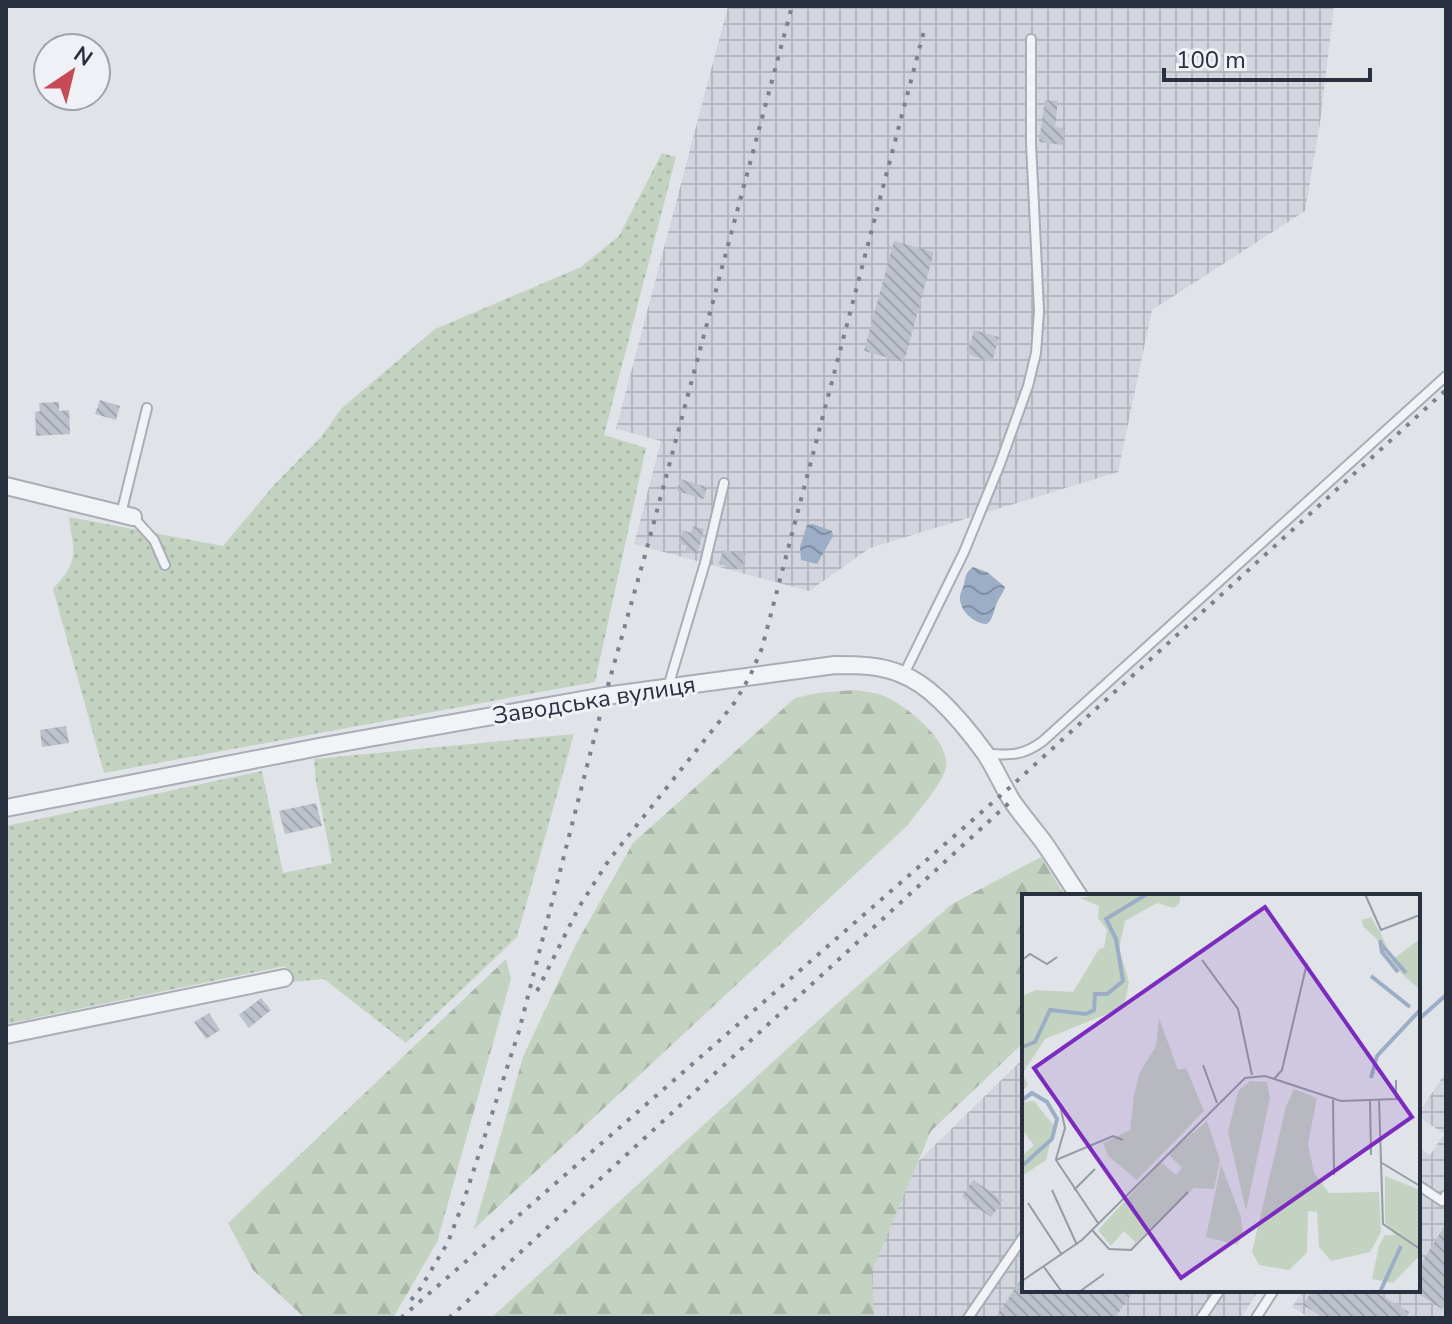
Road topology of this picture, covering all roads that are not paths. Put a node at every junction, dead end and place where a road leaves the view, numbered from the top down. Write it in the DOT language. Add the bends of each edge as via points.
graph roads {
  1 [pos="1031,39"];
  2 [pos="1446,376"];
  3 [pos="147,408"];
  4 [pos="724,483"];
  5 [pos="6,486"];
  6 [pos="127,516"];
  7 [pos="165,565"];
  8 [pos="904,674"];
  9 [pos="668,688"];
  10 [pos="985,754"];
  11 [pos="6,808"];
  12 [pos="1078,894"];
  13 [pos="284,978"];
  14 [pos="6,1035"];
  15 [pos="1420,1186"];
  16 [pos="1446,1195"];
  17 [pos="1022,1239"];
  18 [pos="1219,1292"];
  19 [pos="1273,1292"];
  20 [pos="968,1318"];
  21 [pos="1201,1318"];
  22 [pos="1256,1318"];
  1 -- 8 [label="lane" via="1036,353 964,552"];
  2 -- 10 [label="lane" via="1043,741 1010,755"];
  3 -- 6 [label="lane"];
  4 -- 9 [label="lane"];
  5 -- 6 [label="street"];
  6 -- 7 [label="lane" via="154,540"];
  8 -- 9 [label="street, Заводська вулиця" via="835,665"];
  8 -- 10 [label="street, Заводська вулиця" via="935,697"];
  9 -- 11 [label="street, Заводська вулиця" via="324,746"];
  10 -- 12 [label="street, Заводська вулиця"];
  13 -- 14 [label="street"];
  15 -- 16 [label="lane" via="1442,1201"];
  17 -- 20 [label="lane"];
  18 -- 21 [label="lane"];
  19 -- 22 [label="lane"];
}
